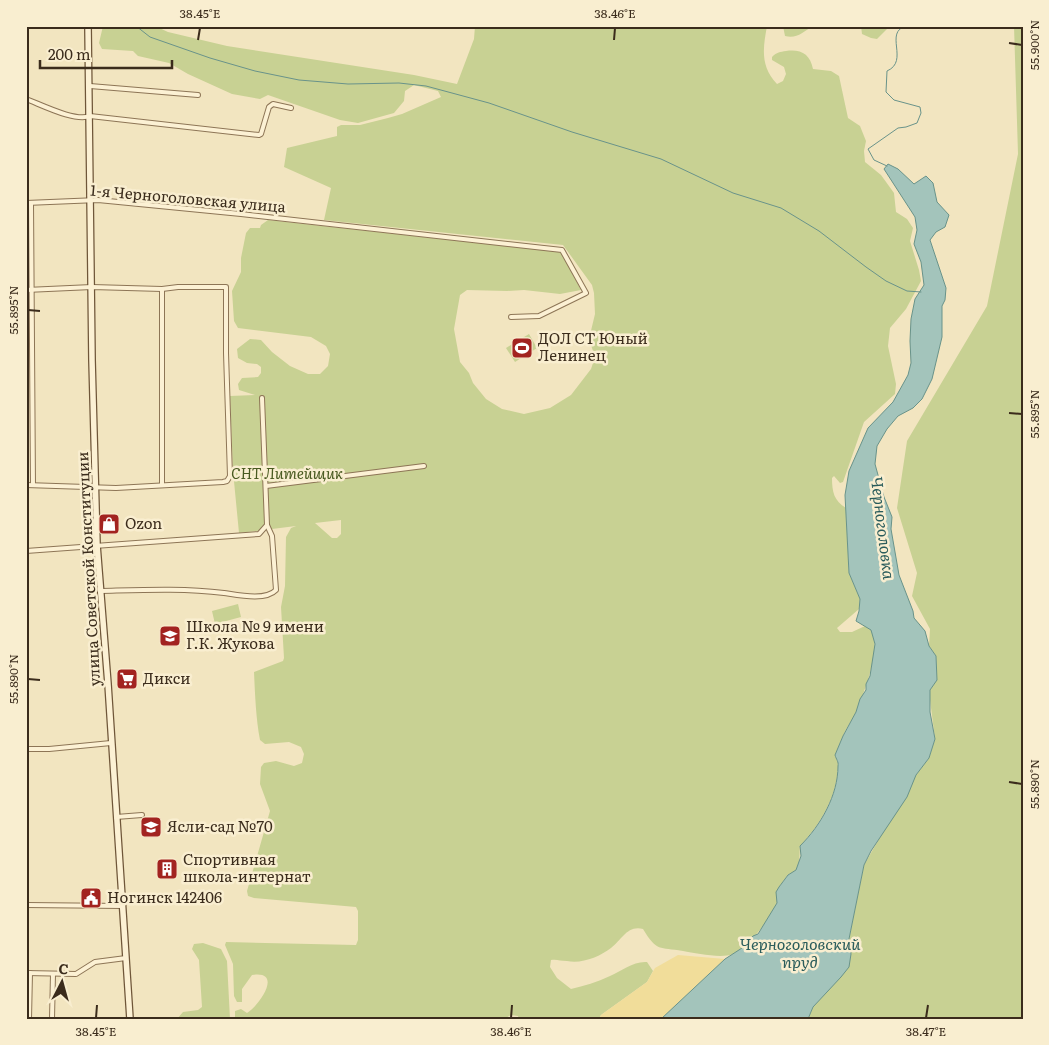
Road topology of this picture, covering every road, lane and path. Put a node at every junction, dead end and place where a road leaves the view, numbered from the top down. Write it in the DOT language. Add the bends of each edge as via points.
graph roads {
  1 [pos="88,26"];
  2 [pos="90,86"];
  3 [pos="198,95"];
  4 [pos="26,99"];
  5 [pos="291,108"];
  6 [pos="90,116"];
  7 [pos="90,200"];
  8 [pos="29,203"];
  9 [pos="243,207"];
  10 [pos="241,214"];
  11 [pos="92,287"];
  12 [pos="162,289"];
  13 [pos="29,290"];
  14 [pos="511,317"];
  15 [pos="262,398"];
  16 [pos="424,466"];
  17 [pos="26,485"];
  18 [pos="33,485"];
  19 [pos="162,485"];
  20 [pos="266,486"];
  21 [pos="96,487"];
  22 [pos="267,525"];
  23 [pos="97,546"];
  24 [pos="26,551"];
  25 [pos="101,591"];
  26 [pos="111,744"];
  27 [pos="26,749"];
  28 [pos="142,815"];
  29 [pos="116,817"];
  30 [pos="26,905"];
  31 [pos="122,906"];
  32 [pos="126,958"];
  33 [pos="28,973"];
  34 [pos="53,974"];
  35 [pos="29,1019"];
  36 [pos="52,1019"];
  37 [pos="130,1019"];
  1 -- 2 [label="street, улица Советской Конституции"];
  2 -- 3 [label="street"];
  2 -- 6 [label="street, улица Советской Конституции"];
  4 -- 6 [label="street" via="72,116 84,119"];
  5 -- 6 [label="street" via="273,104 269,107 259,135"];
  6 -- 7 [label="street, улица Советской Конституции"];
  7 -- 8 [label="street, 1-я Черноголовская улица"];
  7 -- 10 [label="street, 1-я Черноголовская улица"];
  7 -- 11 [label="street, улица Советской Конституции"];
  8 -- 13 [label="street"];
  9 -- 10 [label="street"];
  10 -- 14 [label="street, 1-я Черноголовская улица" via="562,250 586,293 539,316"];
  11 -- 12 [label="street"];
  11 -- 13 [label="street"];
  11 -- 21 [label="street, улица Советской Конституции"];
  12 -- 19 [label="street"];
  12 -- 19 [label="street" via="226,287 230,476 223,482"];
  13 -- 18 [label="street"];
  15 -- 20 [label="street"];
  16 -- 20 [label="street"];
  17 -- 18 [label="street"];
  18 -- 21 [label="street"];
  19 -- 21 [label="street"];
  20 -- 22 [label="street"];
  21 -- 23 [label="street, улица Советской Конституции"];
  22 -- 23 [label="street" via="259,534"];
  22 -- 25 [label="street" via="272,536 277,587 272,594 243,596 161,589"];
  23 -- 24 [label="street"];
  23 -- 25 [label="street, улица Советской Конституции"];
  25 -- 26 [label="street, улица Советской Конституции"];
  26 -- 27 [label="street"];
  26 -- 29 [label="street, улица Советской Конституции"];
  28 -- 29 [label="street"];
  29 -- 31 [label="street, улица Советской Конституции"];
  30 -- 31 [label="street"];
  31 -- 32 [label="street, улица Советской Конституции"];
  32 -- 34 [label="street" via="95,962 76,974"];
  32 -- 37 [label="street, улица Советской Конституции"];
  33 -- 34 [label="street"];
  33 -- 35 [label="street"];
  34 -- 36 [label="street"];
}
